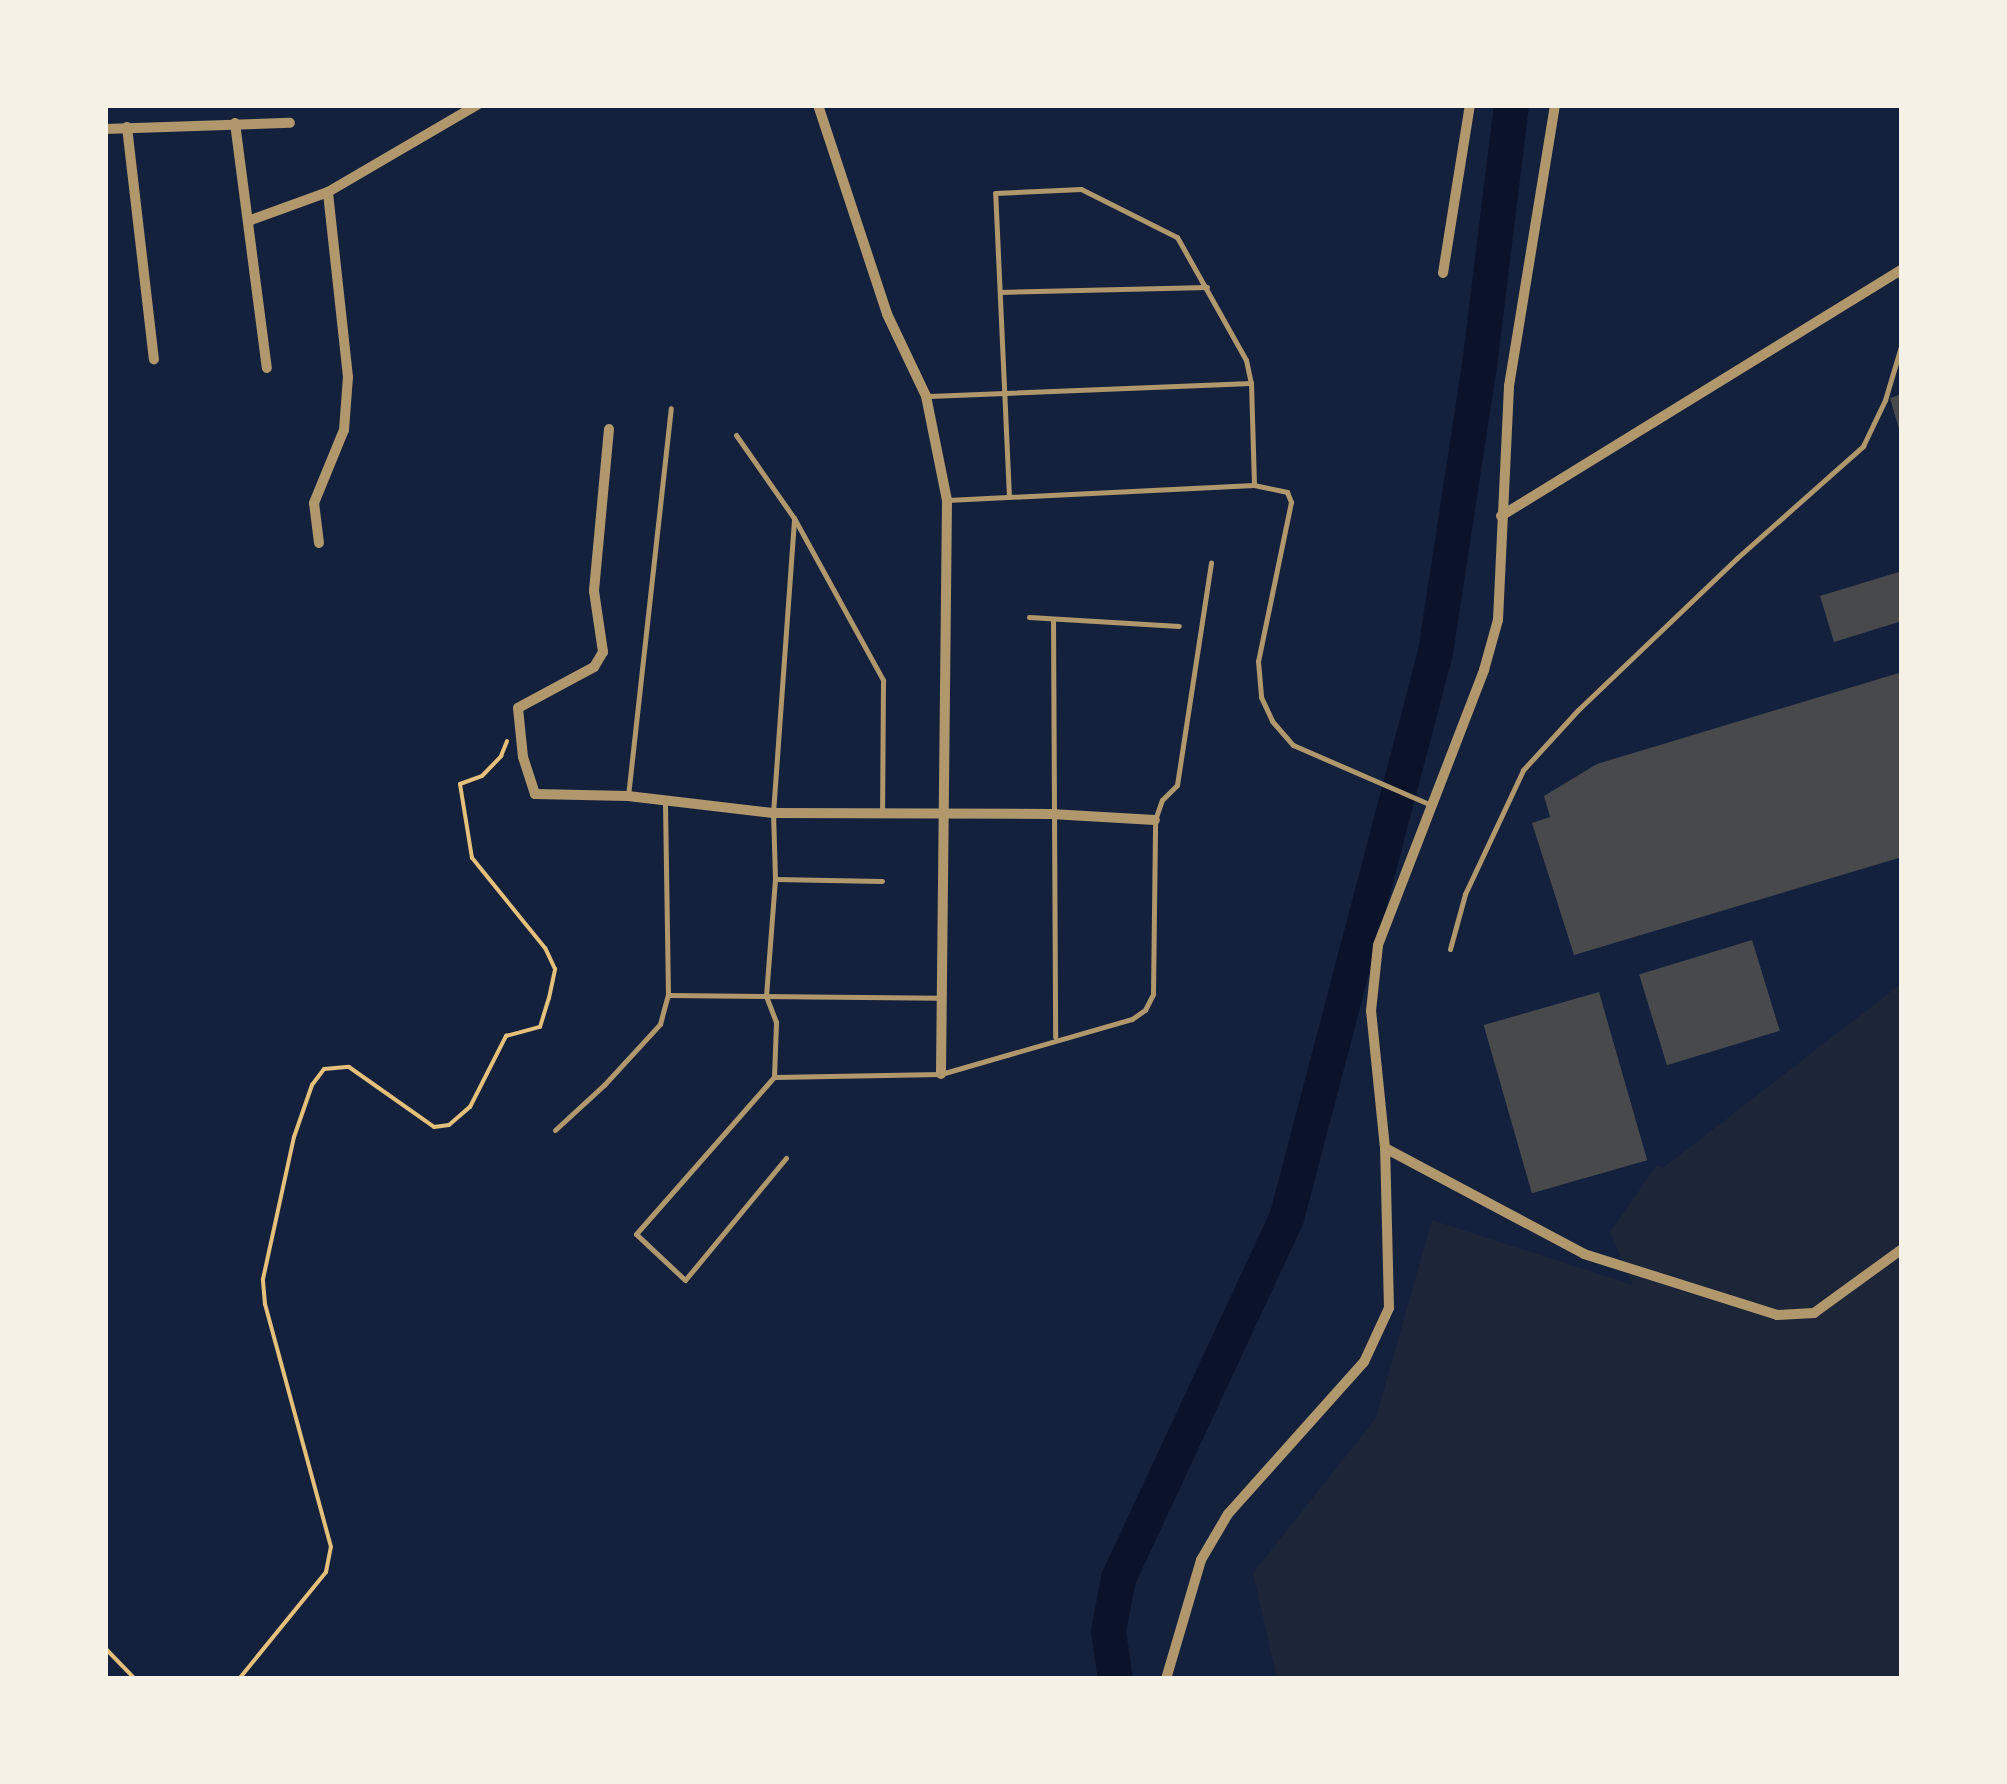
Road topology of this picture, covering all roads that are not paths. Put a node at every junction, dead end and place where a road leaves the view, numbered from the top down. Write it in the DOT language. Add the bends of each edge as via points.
graph roads {
  1 [pos="477,105"];
  2 [pos="818,105"];
  3 [pos="1470,105"];
  4 [pos="1556,105"];
  5 [pos="290,122"];
  6 [pos="235,123"];
  7 [pos="127,127"];
  8 [pos="105,129"];
  9 [pos="328,192"];
  10 [pos="252,220"];
  11 [pos="1901,269"];
  12 [pos="1442,273"];
  13 [pos="1902,286"];
  14 [pos="1207,287"];
  15 [pos="1000,292"];
  16 [pos="1902,344"];
  17 [pos="154,360"];
  18 [pos="268,368"];
  19 [pos="1251,383"];
  20 [pos="1005,392"];
  21 [pos="926,396"];
  22 [pos="671,408"];
  23 [pos="609,430"];
  24 [pos="736,435"];
  25 [pos="1254,485"];
  26 [pos="1009,497"];
  27 [pos="947,500"];
  28 [pos="1501,516"];
  29 [pos="794,518"];
  30 [pos="320,542"];
  31 [pos="1211,563"];
  32 [pos="1029,617"];
  33 [pos="1053,620"];
  34 [pos="1180,626"];
  35 [pos="628,796"];
  36 [pos="665,801"];
  37 [pos="1432,805"];
  38 [pos="882,812"];
  39 [pos="773,814"];
  40 [pos="942,814"];
  41 [pos="1051,814"];
  42 [pos="1155,820"];
  43 [pos="775,879"];
  44 [pos="882,881"];
  45 [pos="1450,949"];
  46 [pos="668,995"];
  47 [pos="766,996"];
  48 [pos="943,998"];
  49 [pos="1055,1038"];
  50 [pos="941,1074"];
  51 [pos="774,1077"];
  52 [pos="554,1130"];
  53 [pos="1385,1148"];
  54 [pos="786,1158"];
  55 [pos="1902,1249"];
  56 [pos="1166,1679"];
  1 -- 9 [label="street"];
  2 -- 21 [label="street" via="888,314"];
  3 -- 12 [label="street"];
  4 -- 28 [label="street" via="1509,386"];
  5 -- 6 [label="street"];
  6 -- 7 [label="street"];
  6 -- 10 [label="street"];
  7 -- 8 [label="street"];
  7 -- 17 [label="street"];
  9 -- 10 [label="street"];
  9 -- 30 [label="street" via="348,378 344,430 314,503"];
  10 -- 18 [label="street"];
  11 -- 13 [label="lane"];
  11 -- 28 [label="street"];
  14 -- 15 [label="lane"];
  14 -- 15 [label="lane" via="1177,236 1081,189 995,193"];
  14 -- 19 [label="lane" via="1246,360"];
  15 -- 20 [label="lane"];
  16 -- 45 [label="lane" via="1863,446 1736,558 1523,770 1465,894"];
  19 -- 20 [label="lane"];
  19 -- 25 [label="lane"];
  20 -- 21 [label="lane"];
  20 -- 26 [label="lane"];
  21 -- 27 [label="street"];
  22 -- 35 [label="lane"];
  23 -- 35 [label="street" via="594,591 603,652 594,667 518,708 535,794"];
  24 -- 29 [label="lane"];
  25 -- 26 [label="lane"];
  25 -- 37 [label="lane" via="1288,492 1292,502 1258,661 1261,697 1272,721 1293,745"];
  26 -- 27 [label="lane"];
  27 -- 40 [label="street"];
  28 -- 37 [label="street" via="1498,620"];
  29 -- 38 [label="lane" via="883,680"];
  29 -- 39 [label="lane"];
  31 -- 42 [label="lane" via="1177,785"];
  32 -- 33 [label="lane"];
  33 -- 34 [label="lane"];
  33 -- 41 [label="lane"];
  35 -- 36 [label="street"];
  36 -- 39 [label="street"];
  36 -- 46 [label="lane"];
  37 -- 53 [label="street" via="1378,944 1371,1011"];
  38 -- 39 [label="street"];
  38 -- 40 [label="street"];
  39 -- 43 [label="lane"];
  40 -- 41 [label="street"];
  40 -- 48 [label="street"];
  41 -- 42 [label="street"];
  41 -- 49 [label="lane"];
  42 -- 49 [label="lane" via="1153,994 1132,1019"];
  43 -- 44 [label="lane"];
  43 -- 47 [label="lane"];
  46 -- 47 [label="lane"];
  46 -- 52 [label="lane" via="660,1024"];
  47 -- 48 [label="lane"];
  47 -- 51 [label="lane" via="776,1022"];
  48 -- 50 [label="street"];
  49 -- 50 [label="lane"];
  50 -- 51 [label="lane"];
  51 -- 54 [label="lane" via="636,1234 686,1280"];
  53 -- 55 [label="street" via="1584,1254 1777,1315 1814,1313"];
  53 -- 56 [label="street" via="1390,1308 1364,1362 1228,1514 1202,1560"];
}
